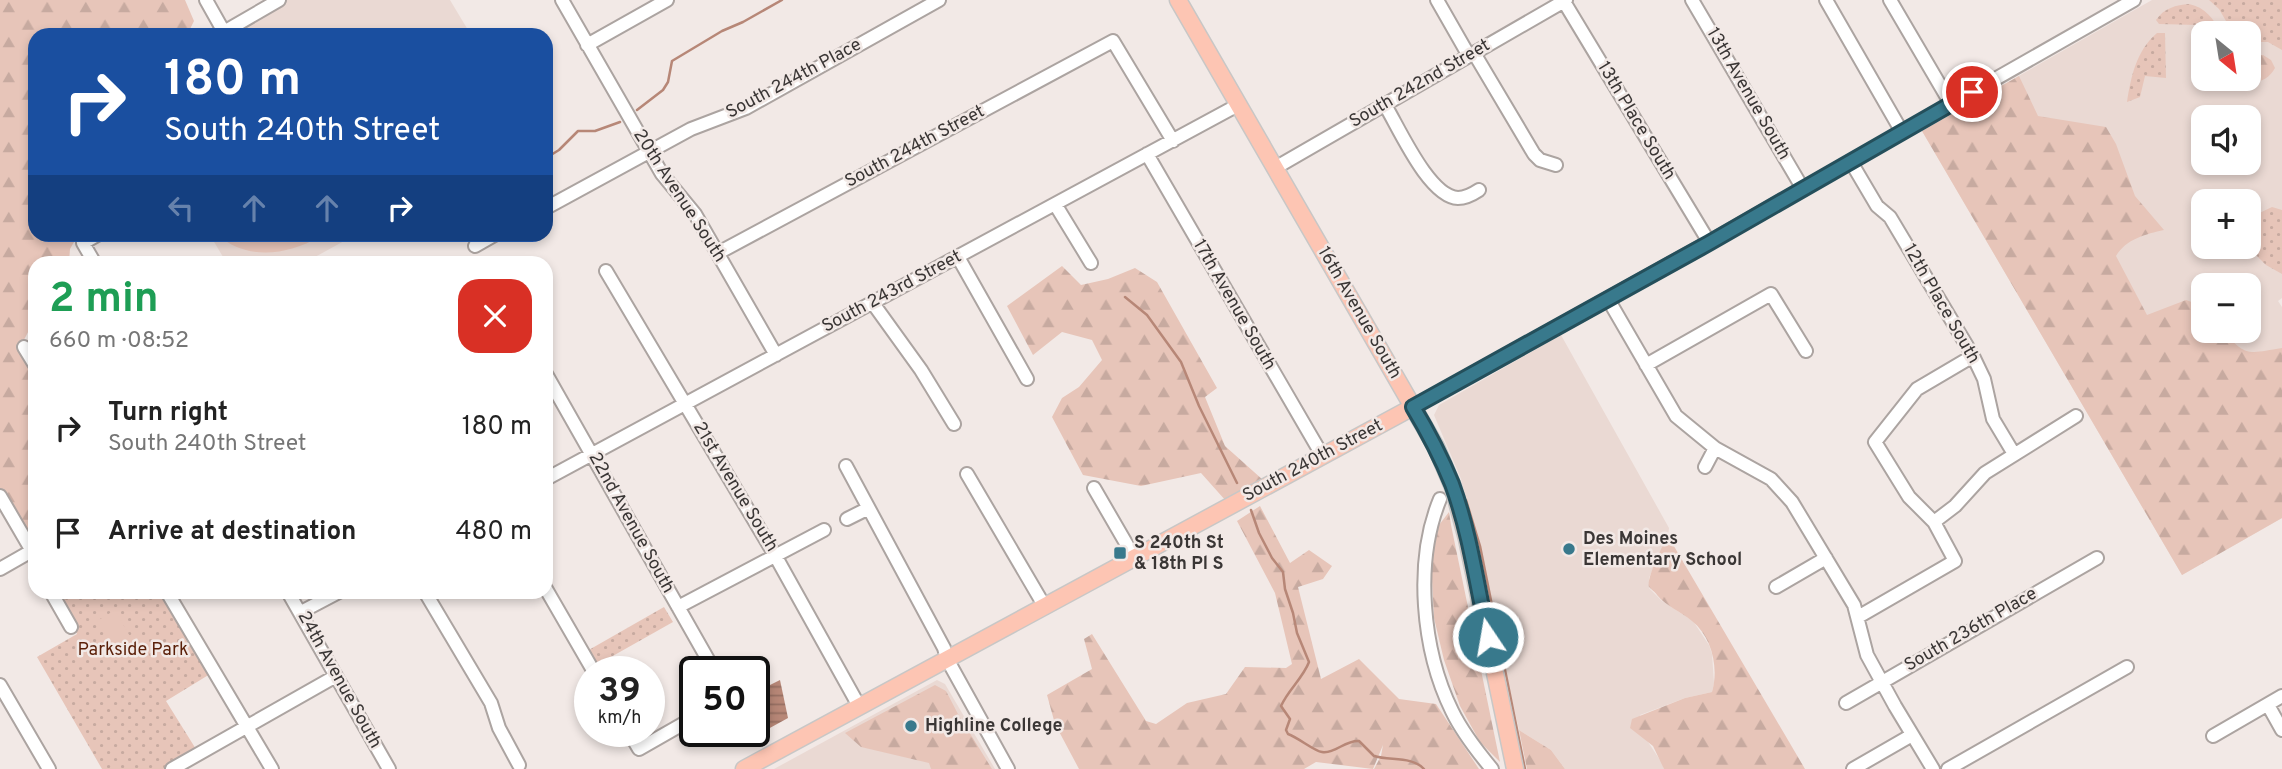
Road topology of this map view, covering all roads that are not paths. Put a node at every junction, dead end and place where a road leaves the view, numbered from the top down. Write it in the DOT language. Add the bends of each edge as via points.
graph roads {
  1 [pos="206,0"];
  2 [pos="279,0"];
  3 [pos="562,0"];
  4 [pos="667,0"];
  5 [pos="939,0"];
  6 [pos="1178,0"];
  7 [pos="1437,0"];
  8 [pos="1564,0"];
  9 [pos="1692,0"];
  10 [pos="1826,0"];
  11 [pos="1890,0"];
  12 [pos="2134,0"];
  13 [pos="647,5"];
  14 [pos="222,28"];
  15 [pos="231,28"];
  16 [pos="587,45"];
  17 [pos="1472,54"];
  18 [pos="1951,104"];
  19 [pos="1238,105"];
  20 [pos="1385,105"];
  21 [pos="1902,132"];
  22 [pos="1172,141"];
  23 [pos="648,152"];
  24 [pos="1147,154"];
  25 [pos="1851,162"];
  26 [pos="1556,165"];
  27 [pos="1275,168"];
  28 [pos="1803,189"];
  29 [pos="1479,190"];
  30 [pos="553,204"];
  31 [pos="1055,204"];
  32 [pos="482,242"];
  33 [pos="1709,243"];
  34 [pos="475,246"];
  35 [pos="718,253"];
  36 [pos="958,257"];
  37 [pos="1091,263"];
  38 [pos="606,271"];
  39 [pos="1608,299"];
  40 [pos="872,302"];
  41 [pos="24,347"];
  42 [pos="1807,351"];
  43 [pos="28,354"];
  44 [pos="776,355"];
  45 [pos="1973,356"];
  46 [pos="1646,365"];
  47 [pos="1027,379"];
  48 [pos="553,386"];
  49 [pos="685,404"];
  50 [pos="1413,407"];
  51 [pos="2076,416"];
  52 [pos="954,424"];
  53 [pos="1715,448"];
  54 [pos="2014,454"];
  55 [pos="593,455"];
  56 [pos="1322,455"];
  57 [pos="846,466"];
  58 [pos="1705,467"];
  59 [pos="967,474"];
  60 [pos="553,475"];
  61 [pos="1094,488"];
  62 [pos="0,496"];
  63 [pos="1440,499"];
  64 [pos="867,509"];
  65 [pos="847,519"];
  66 [pos="1934,522"];
  67 [pos="824,530"];
  68 [pos="28,545"];
  69 [pos="28,556"];
  70 [pos="776,557"];
  71 [pos="1134,558"];
  72 [pos="1826,558"];
  73 [pos="2097,558"];
  74 [pos="0,569"];
  75 [pos="1776,587"];
  76 [pos="55,599"];
  77 [pos="171,599"];
  78 [pos="293,599"];
  79 [pos="326,599"];
  80 [pos="429,599"];
  81 [pos="552,599"];
  82 [pos="678,607"];
  83 [pos="1045,607"];
  84 [pos="301,612"];
  85 [pos="1858,617"];
  86 [pos="71,627"];
  87 [pos="585,656"];
  88 [pos="706,656"];
  89 [pos="947,659"];
  90 [pos="2127,667"];
  91 [pos="336,676"];
  92 [pos="1883,681"];
  93 [pos="0,685"];
  94 [pos="2282,696"];
  95 [pos="1846,703"];
  96 [pos="2268,705"];
  97 [pos="859,706"];
  98 [pos="247,727"];
  99 [pos="2282,730"];
  100 [pos="1912,735"];
  101 [pos="2213,736"];
  102 [pos="519,765"];
  103 [pos="49,769"];
  104 [pos="172,769"];
  105 [pos="272,769"];
  106 [pos="389,769"];
  107 [pos="744,769"];
  108 [pos="1008,769"];
  109 [pos="1492,769"];
  110 [pos="1515,769"];
  111 [pos="1853,769"];
  112 [pos="1933,769"];
  113 [pos="1948,769"];
  1 -- 14 [label="street"];
  2 -- 15 [label="street"];
  3 -- 16 [label="street, 20th Avenue South"];
  4 -- 13 [label="street"];
  5 -- 23 [label="street, South 244th Place" via="889,22 746,108"];
  6 -- 19 [label="main road, 16th Avenue South"];
  7 -- 17 [label="street"];
  8 -- 17 [label="street, South 242nd Street"];
  8 -- 33 [label="street, 13th Place South"];
  9 -- 28 [label="street, 13th Avenue South"];
  10 -- 21 [label="street"];
  11 -- 18 [label="street"];
  12 -- 18 [label="street, South 240th Street"];
  13 -- 16 [label="street"];
  16 -- 23 [label="street, 20th Avenue South"];
  17 -- 20 [label="street, South 242nd Street"];
  17 -- 26 [label="street" via="1534,154"];
  18 -- 21 [label="street, South 240th Street"];
  19 -- 22 [label="street, South 243rd Street"];
  19 -- 27 [label="main road, 16th Avenue South"];
  20 -- 27 [label="street, South 242nd Street"];
  20 -- 29 [label="street" via="1437,187 1457,198"];
  21 -- 25 [label="street, South 240th Street"];
  22 -- 24 [label="street, South 243rd Street"];
  22 -- 35 [label="street, South 244th Street" via="1113,41"];
  23 -- 30 [label="street, South 244th Place"];
  23 -- 35 [label="street, 20th Avenue South" via="689,205"];
  24 -- 31 [label="street, South 243rd Street"];
  24 -- 56 [label="street, 17th Avenue South"];
  25 -- 28 [label="street, South 240th Street"];
  25 -- 45 [label="street, 12th Place South" via="1877,206 1890,217"];
  27 -- 50 [label="main road, 16th Avenue South"];
  28 -- 33 [label="street, South 240th Street"];
  31 -- 36 [label="street, South 243rd Street"];
  31 -- 37 [label="street"];
  32 -- 34 [label="street"];
  33 -- 39 [label="street, South 240th Street"];
  35 -- 44 [label="street, 20th Avenue South"];
  36 -- 40 [label="street, South 243rd Street"];
  36 -- 47 [label="street"];
  38 -- 49 [label="street, 21st Avenue South"];
  39 -- 46 [label="street"];
  39 -- 50 [label="street, South 240th Street"];
  40 -- 44 [label="street, South 243rd Street"];
  40 -- 52 [label="street"];
  41 -- 43 [label="street"];
  42 -- 46 [label="street" via="1771,294"];
  44 -- 49 [label="street, South 243rd Street"];
  45 -- 54 [label="street, 12th Place South" via="1984,379 1993,419"];
  45 -- 66 [label="street" via="1917,389 1875,442 1909,497"];
  46 -- 53 [label="street" via="1676,415"];
  48 -- 55 [label="street, 22nd Avenue South"];
  49 -- 55 [label="street, South 243rd Street"];
  49 -- 70 [label="street, 21st Avenue South"];
  50 -- 56 [label="main road, South 240th Street"];
  50 -- 110 [label="main road, 16th Avenue South" via="1445,468 1461,515"];
  51 -- 54 [label="street"];
  53 -- 58 [label="street"];
  53 -- 72 [label="street" via="1779,486"];
  54 -- 66 [label="street" via="1984,473"];
  55 -- 60 [label="street, South 243rd Street"];
  55 -- 82 [label="street, 22nd Avenue South"];
  56 -- 71 [label="main road, South 240th Street"];
  57 -- 64 [label="street"];
  59 -- 83 [label="street"];
  61 -- 71 [label="street"];
  62 -- 68 [label="street"];
  63 -- 109 [label="street" via="1424,562 1430,635 1451,710"];
  64 -- 65 [label="street"];
  64 -- 89 [label="street"];
  66 -- 85 [label="street" via="1955,561"];
  67 -- 70 [label="street"];
  69 -- 74 [label="street"];
  70 -- 82 [label="street"];
  70 -- 97 [label="street, 21st Avenue South"];
  71 -- 83 [label="main road, South 240th Street"];
  72 -- 75 [label="street"];
  72 -- 85 [label="street"];
  73 -- 92 [label="street, South 236th Place"];
  76 -- 86 [label="street"];
  77 -- 98 [label="street"];
  78 -- 84 [label="street, 24th Avenue South"];
  79 -- 84 [label="street"];
  80 -- 102 [label="street" via="491,703"];
  81 -- 87 [label="street"];
  82 -- 88 [label="street, 22nd Avenue South"];
  83 -- 89 [label="main road, South 240th Street"];
  84 -- 91 [label="street, 24th Avenue South"];
  85 -- 92 [label="street" via="1867,655"];
  89 -- 97 [label="main road, South 240th Street"];
  89 -- 108 [label="street"];
  90 -- 113 [label="street"];
  91 -- 98 [label="street"];
  91 -- 106 [label="street, 24th Avenue South"];
  92 -- 95 [label="street, South 236th Place"];
  92 -- 100 [label="street"];
  93 -- 103 [label="street"];
  94 -- 96 [label="street"];
  96 -- 99 [label="street"];
  96 -- 101 [label="street"];
  97 -- 107 [label="main road, South 240th Street"];
  98 -- 104 [label="street"];
  98 -- 105 [label="street"];
  100 -- 111 [label="street"];
  100 -- 112 [label="street"];
}
